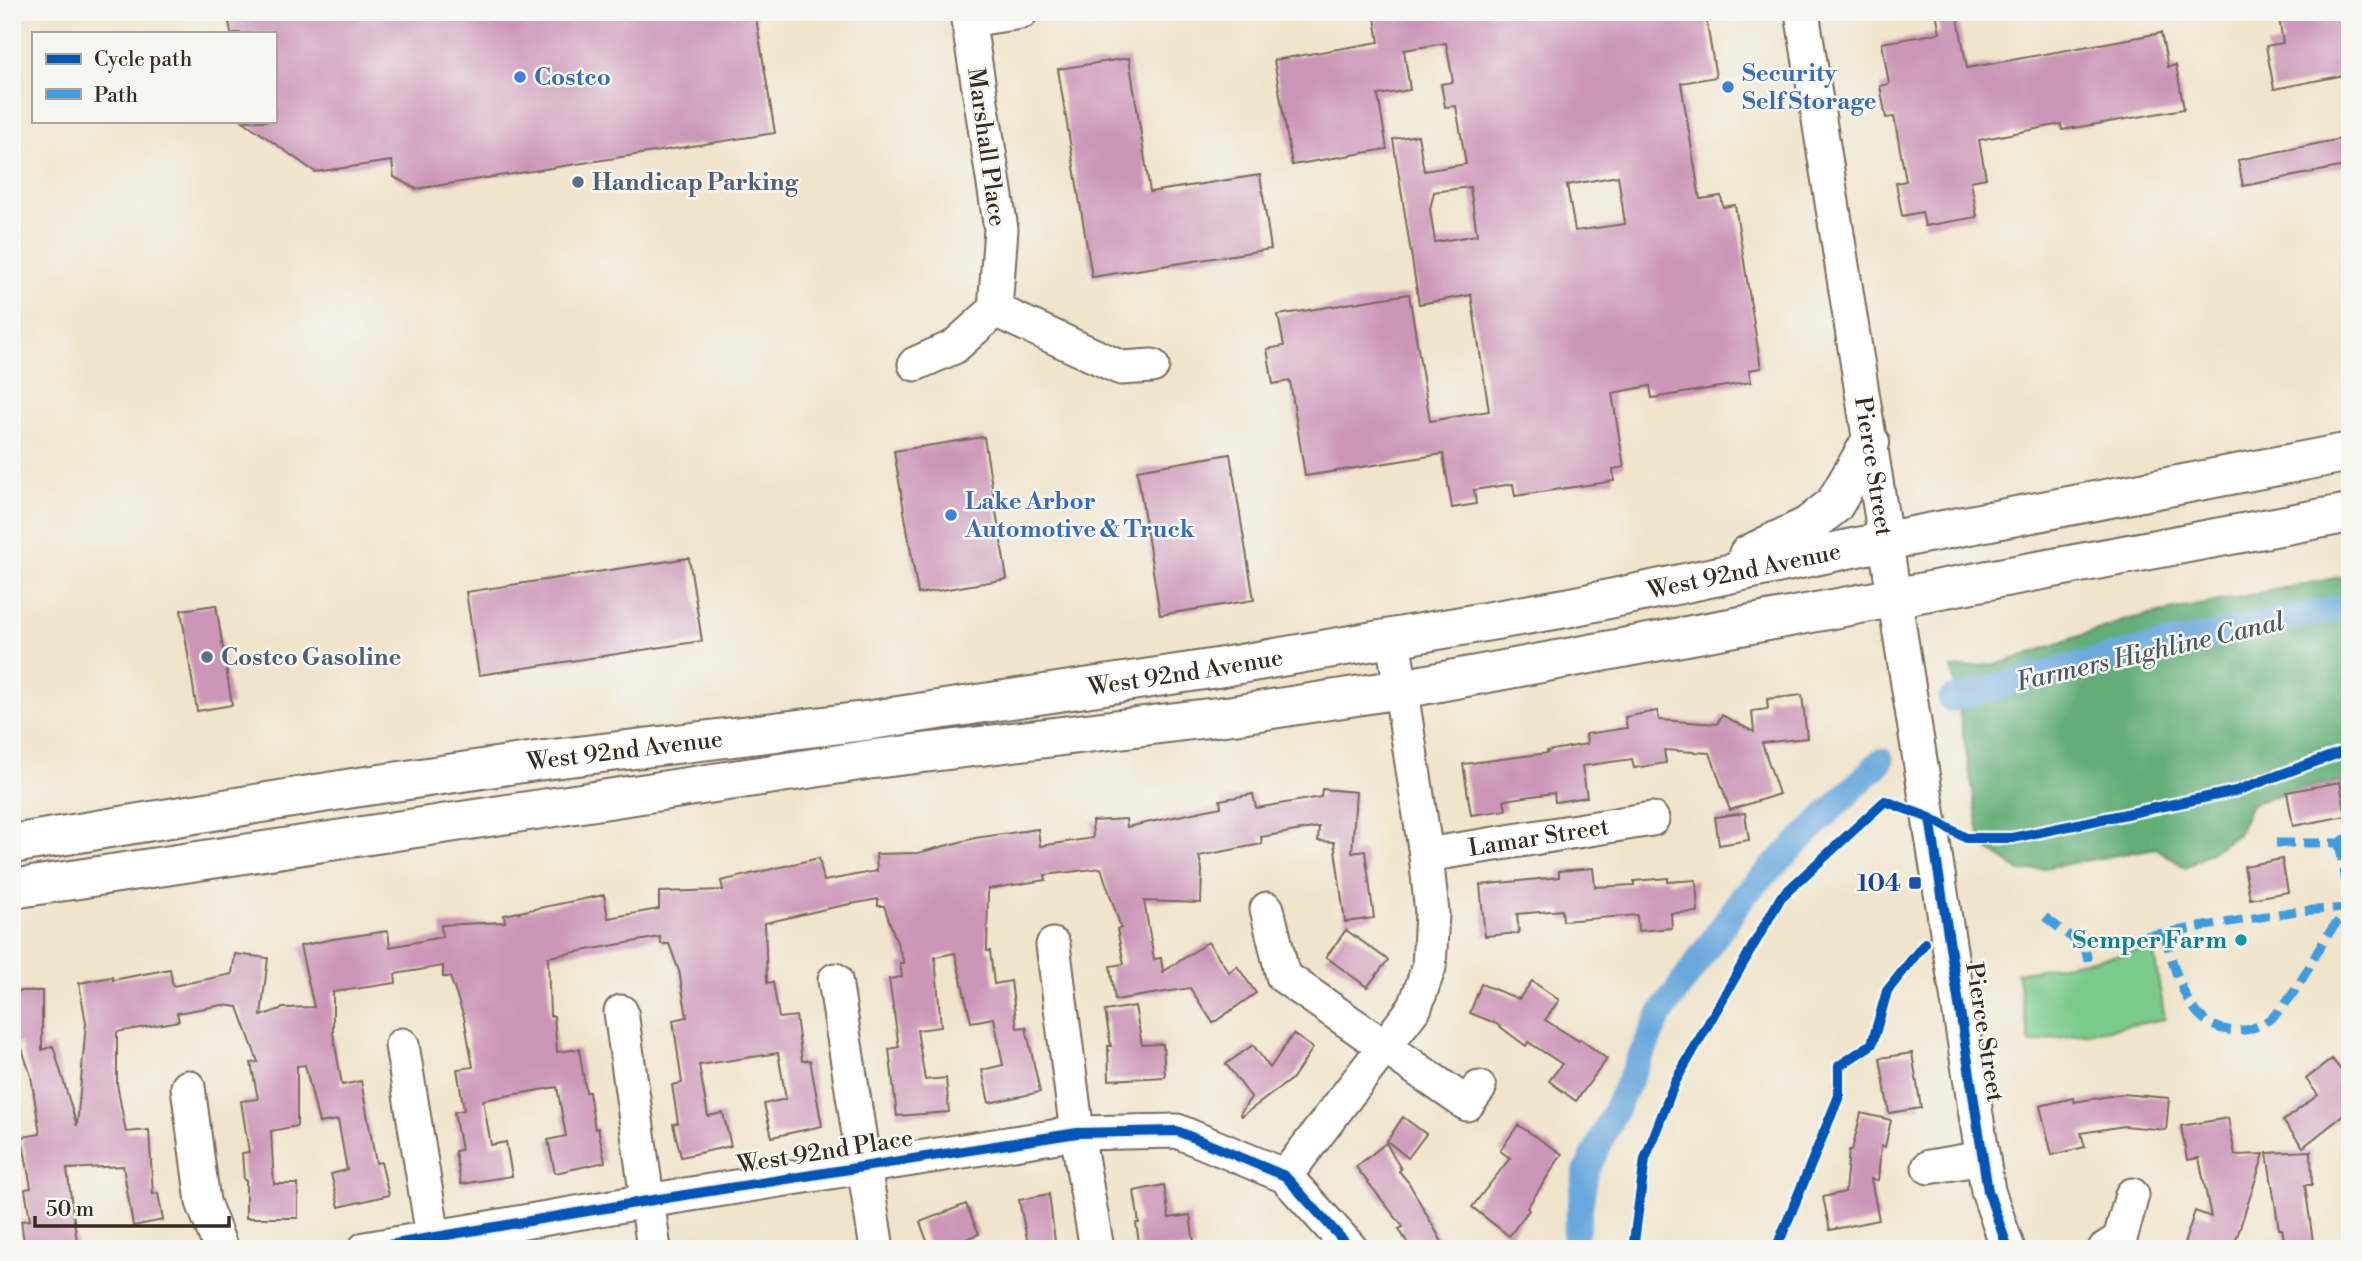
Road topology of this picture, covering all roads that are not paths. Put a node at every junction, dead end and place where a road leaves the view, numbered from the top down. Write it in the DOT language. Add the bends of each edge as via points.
graph roads {
  1 [pos="1021,12"];
  2 [pos="1802,12"];
  3 [pos="967,16"];
  4 [pos="995,310"];
  5 [pos="915,364"];
  6 [pos="1152,366"];
  7 [pos="1870,443"];
  8 [pos="2350,452"];
  9 [pos="2350,513"];
  10 [pos="1886,541"];
  11 [pos="1675,585"];
  12 [pos="1895,597"];
  13 [pos="1393,638"];
  14 [pos="1401,690"];
  15 [pos="1652,820"];
  16 [pos="12,844"];
  17 [pos="1426,855"];
  18 [pos="12,889"];
  19 [pos="1267,909"];
  20 [pos="1053,945"];
  21 [pos="835,980"];
  22 [pos="621,1012"];
  23 [pos="402,1045"];
  24 [pos="1385,1049"];
  25 [pos="188,1087"];
  26 [pos="1479,1088"];
  27 [pos="1077,1133"];
  28 [pos="1983,1158"];
  29 [pos="864,1166"];
  30 [pos="1929,1167"];
  31 [pos="1285,1176"];
  32 [pos="2132,1195"];
  33 [pos="647,1200"];
  34 [pos="434,1242"];
  35 [pos="221,1249"];
  36 [pos="365,1249"];
  37 [pos="654,1249"];
  38 [pos="877,1249"];
  39 [pos="1097,1249"];
  40 [pos="1350,1249"];
  41 [pos="2008,1249"];
  42 [pos="2105,1249"];
  1 -- 3 [label="street"];
  2 -- 7 [label="street, Pierce Street"];
  3 -- 4 [label="street, Marshall Place" via="1000,229"];
  4 -- 5 [label="street" via="954,347"];
  4 -- 6 [label="street" via="1121,368"];
  7 -- 10 [label="street, Pierce Street"];
  7 -- 11 [label="main road" via="1840,497 1808,526"];
  8 -- 10 [label="main road, West 92nd Avenue"];
  9 -- 12 [label="main road, West 92nd Avenue"];
  10 -- 11 [label="main road, West 92nd Avenue"];
  10 -- 12 [label="street, Pierce Street"];
  11 -- 13 [label="main road, West 92nd Avenue"];
  12 -- 14 [label="main road, West 92nd Avenue"];
  12 -- 28 [label="street, Pierce Street"];
  13 -- 14 [label="street"];
  13 -- 16 [label="main road, West 92nd Avenue" via="878,719 353,788"];
  14 -- 17 [label="street"];
  14 -- 18 [label="main road, West 92nd Avenue" via="852,762"];
  15 -- 17 [label="street, Lamar Street"];
  17 -- 24 [label="street" via="1432,913 1429,967 1415,1007"];
  19 -- 24 [label="street" via="1283,976"];
  20 -- 27 [label="street"];
  21 -- 29 [label="street, West 92nd Place"];
  22 -- 33 [label="street"];
  23 -- 34 [label="street"];
  24 -- 26 [label="street" via="1467,1104"];
  24 -- 31 [label="street"];
  25 -- 35 [label="street" via="202,1202"];
  27 -- 29 [label="street, West 92nd Place"];
  27 -- 31 [label="street, West 92nd Place" via="1177,1131"];
  27 -- 39 [label="street"];
  28 -- 30 [label="street"];
  28 -- 41 [label="street, Pierce Street" via="1988,1191"];
  29 -- 33 [label="street, West 92nd Place"];
  29 -- 38 [label="street, West 92nd Place"];
  31 -- 40 [label="street"];
  32 -- 42 [label="street" via="2120,1239"];
  33 -- 34 [label="street, West 92nd Place"];
  33 -- 37 [label="street"];
  34 -- 36 [label="street, West 92nd Place"];
}
